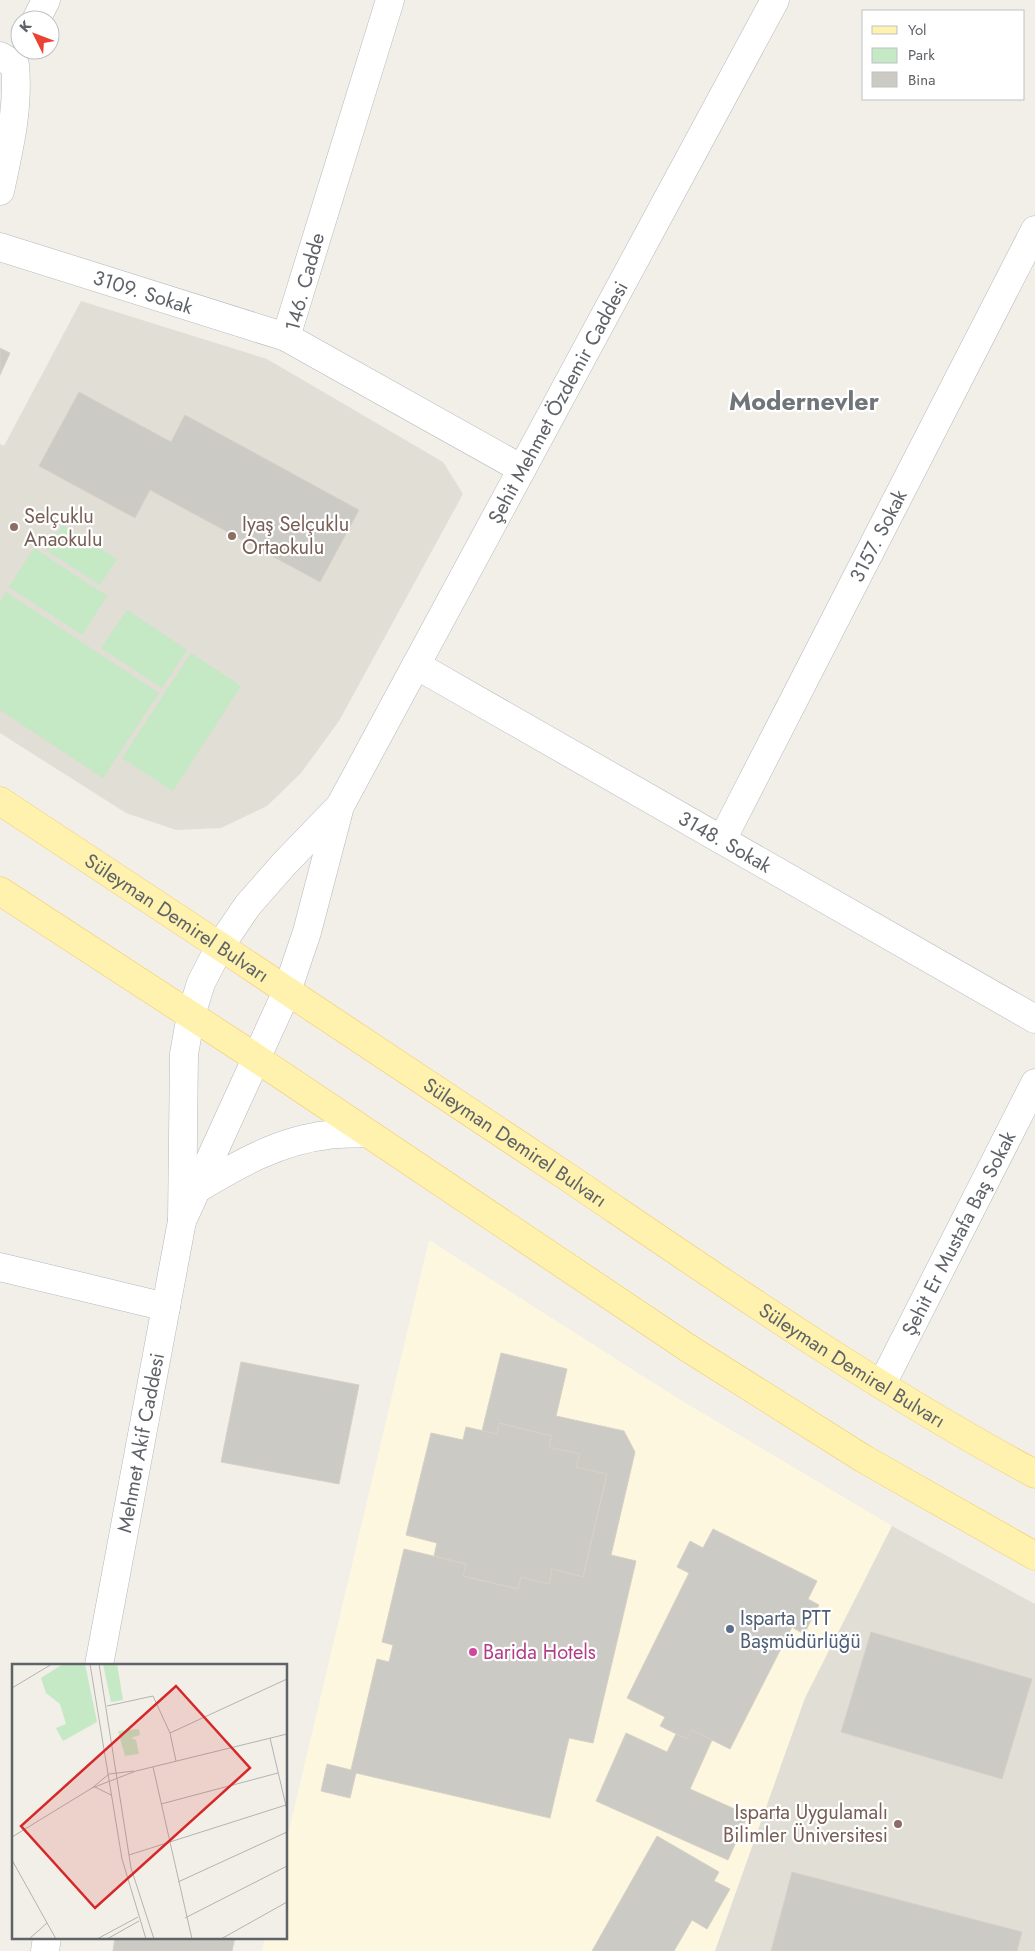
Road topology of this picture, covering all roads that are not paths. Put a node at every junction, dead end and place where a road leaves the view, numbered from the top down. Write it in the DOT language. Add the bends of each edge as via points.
graph roads {
  1 [pos="390,0"];
  2 [pos="775,0"];
  3 [pos="11,60"];
  4 [pos="12,60"];
  5 [pos="0,92"];
  6 [pos="0,191"];
  7 [pos="1035,230"];
  8 [pos="0,247"];
  9 [pos="286,337"];
  10 [pos="522,469"];
  11 [pos="416,665"];
  12 [pos="0,801"];
  13 [pos="340,806"];
  14 [pos="722,840"];
  15 [pos="0,891"];
  16 [pos="220,946"];
  17 [pos="287,992"];
  18 [pos="190,1015"];
  19 [pos="1035,1019"];
  20 [pos="256,1059"];
  21 [pos="1035,1084"];
  22 [pos="366,1133"];
  23 [pos="197,1189"];
  24 [pos="182,1221"];
  25 [pos="0,1267"];
  26 [pos="166,1307"];
  27 [pos="882,1384"];
  28 [pos="1035,1474"];
  29 [pos="1035,1556"];
  30 [pos="99,1664"];
  31 [pos="47,1938"];
  32 [pos="45,1951"];
  1 -- 9 [label="street, 146. Cadde"];
  2 -- 10 [label="street, Şehit Mehmet Özdemir Caddesi"];
  3 -- 5 [label="street"];
  4 -- 6 [label="street" via="16,106"];
  7 -- 14 [label="street, 3157. Sokak"];
  8 -- 9 [label="street, 3109. Sokak"];
  9 -- 10 [label="street, 146. Cadde"];
  10 -- 11 [label="street, Şehit Mehmet Özdemir Caddesi"];
  11 -- 13 [label="street, Şehit Mehmet Özdemir Caddesi"];
  11 -- 14 [label="street, 3148. Sokak"];
  12 -- 16 [label="main road, Süleyman Demirel Bulvarı"];
  13 -- 16 [label="street, Şehit Mehmet Özdemir Caddesi" via="259,892"];
  13 -- 17 [label="street, Şehit Mehmet Özdemir Caddesi" via="307,932"];
  14 -- 19 [label="street, 3148. Sokak"];
  15 -- 18 [label="main road"];
  16 -- 17 [label="main road, Süleyman Demirel Bulvarı"];
  16 -- 18 [label="street, Mehmet Akif Caddesi" via="201,983"];
  17 -- 20 [label="street, Mehmet Akif Caddesi"];
  17 -- 27 [label="main road, Süleyman Demirel Bulvarı" via="707,1272"];
  18 -- 20 [label="main road"];
  18 -- 24 [label="street, Mehmet Akif Caddesi" via="184,1054"];
  20 -- 22 [label="main road"];
  20 -- 23 [label="street, Mehmet Akif Caddesi"];
  21 -- 27 [label="street, Şehit Er Mustafa Baş Sokak"];
  22 -- 23 [label="street" via="296,1141 234,1167"];
  22 -- 29 [label="main road" via="704,1358 864,1459"];
  23 -- 24 [label="street, Mehmet Akif Caddesi"];
  24 -- 26 [label="street, Mehmet Akif Caddesi"];
  25 -- 26 [label="street"];
  26 -- 30 [label="street, Mehmet Akif Caddesi"];
  27 -- 28 [label="main road, Süleyman Demirel Bulvarı" via="989,1450"];
  31 -- 32 [label="street"];
}
